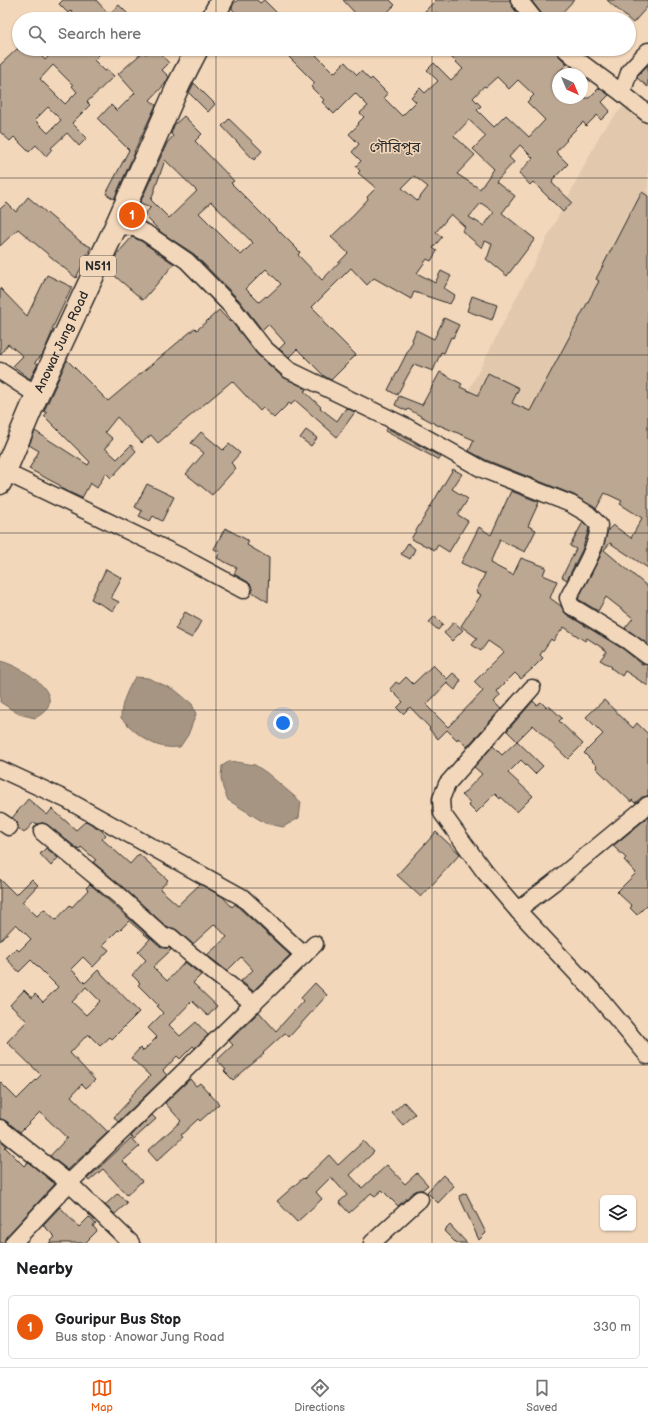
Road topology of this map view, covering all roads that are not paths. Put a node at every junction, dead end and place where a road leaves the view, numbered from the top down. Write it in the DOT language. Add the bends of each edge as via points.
graph roads {
  1 [pos="222,0"];
  2 [pos="519,0"];
  3 [pos="216,12"];
  4 [pos="528,12"];
  5 [pos="648,51"];
  6 [pos="193,56"];
  7 [pos="573,56"];
  8 [pos="622,92"];
  9 [pos="648,114"];
  10 [pos="116,226"];
  11 [pos="0,371"];
  12 [pos="37,395"];
  13 [pos="2,478"];
  14 [pos="243,590"];
  15 [pos="648,656"];
  16 [pos="532,688"];
  17 [pos="0,769"];
  18 [pos="648,805"];
  19 [pos="42,832"];
  20 [pos="519,912"];
  21 [pos="254,1004"];
  22 [pos="648,1056"];
  23 [pos="0,1128"];
  24 [pos="69,1183"];
  25 [pos="420,1199"];
  26 [pos="13,1243"];
  27 [pos="131,1243"];
  28 [pos="372,1243"];
  1 -- 3 [label="highway"];
  2 -- 4 [label="street"];
  5 -- 8 [label="street" via="630,70"];
  6 -- 10 [label="highway, Anowar Jung Road / N511"];
  7 -- 8 [label="street"];
  8 -- 9 [label="street"];
  10 -- 12 [label="highway, Anowar Jung Road / N511"];
  10 -- 15 [label="street" via="133,227 146,233 187,261 232,307 264,348 289,370 405,426 482,469 571,504 588,514 600,526 599,536 568,598 571,606"];
  11 -- 12 [label="street"];
  12 -- 13 [label="highway, Anowar Jung Road / N511"];
  13 -- 14 [label="street" via="182,557"];
  16 -- 20 [label="street" via="447,784 441,799 442,813 484,871"];
  17 -- 21 [label="street" via="67,800 242,896 309,950"];
  18 -- 20 [label="street" via="524,905"];
  19 -- 21 [label="street" via="166,939 171,937"];
  20 -- 22 [label="street" via="597,995"];
  21 -- 24 [label="street"];
  23 -- 24 [label="street"];
  24 -- 26 [label="street"];
  24 -- 27 [label="street"];
  25 -- 28 [label="street"];
}
